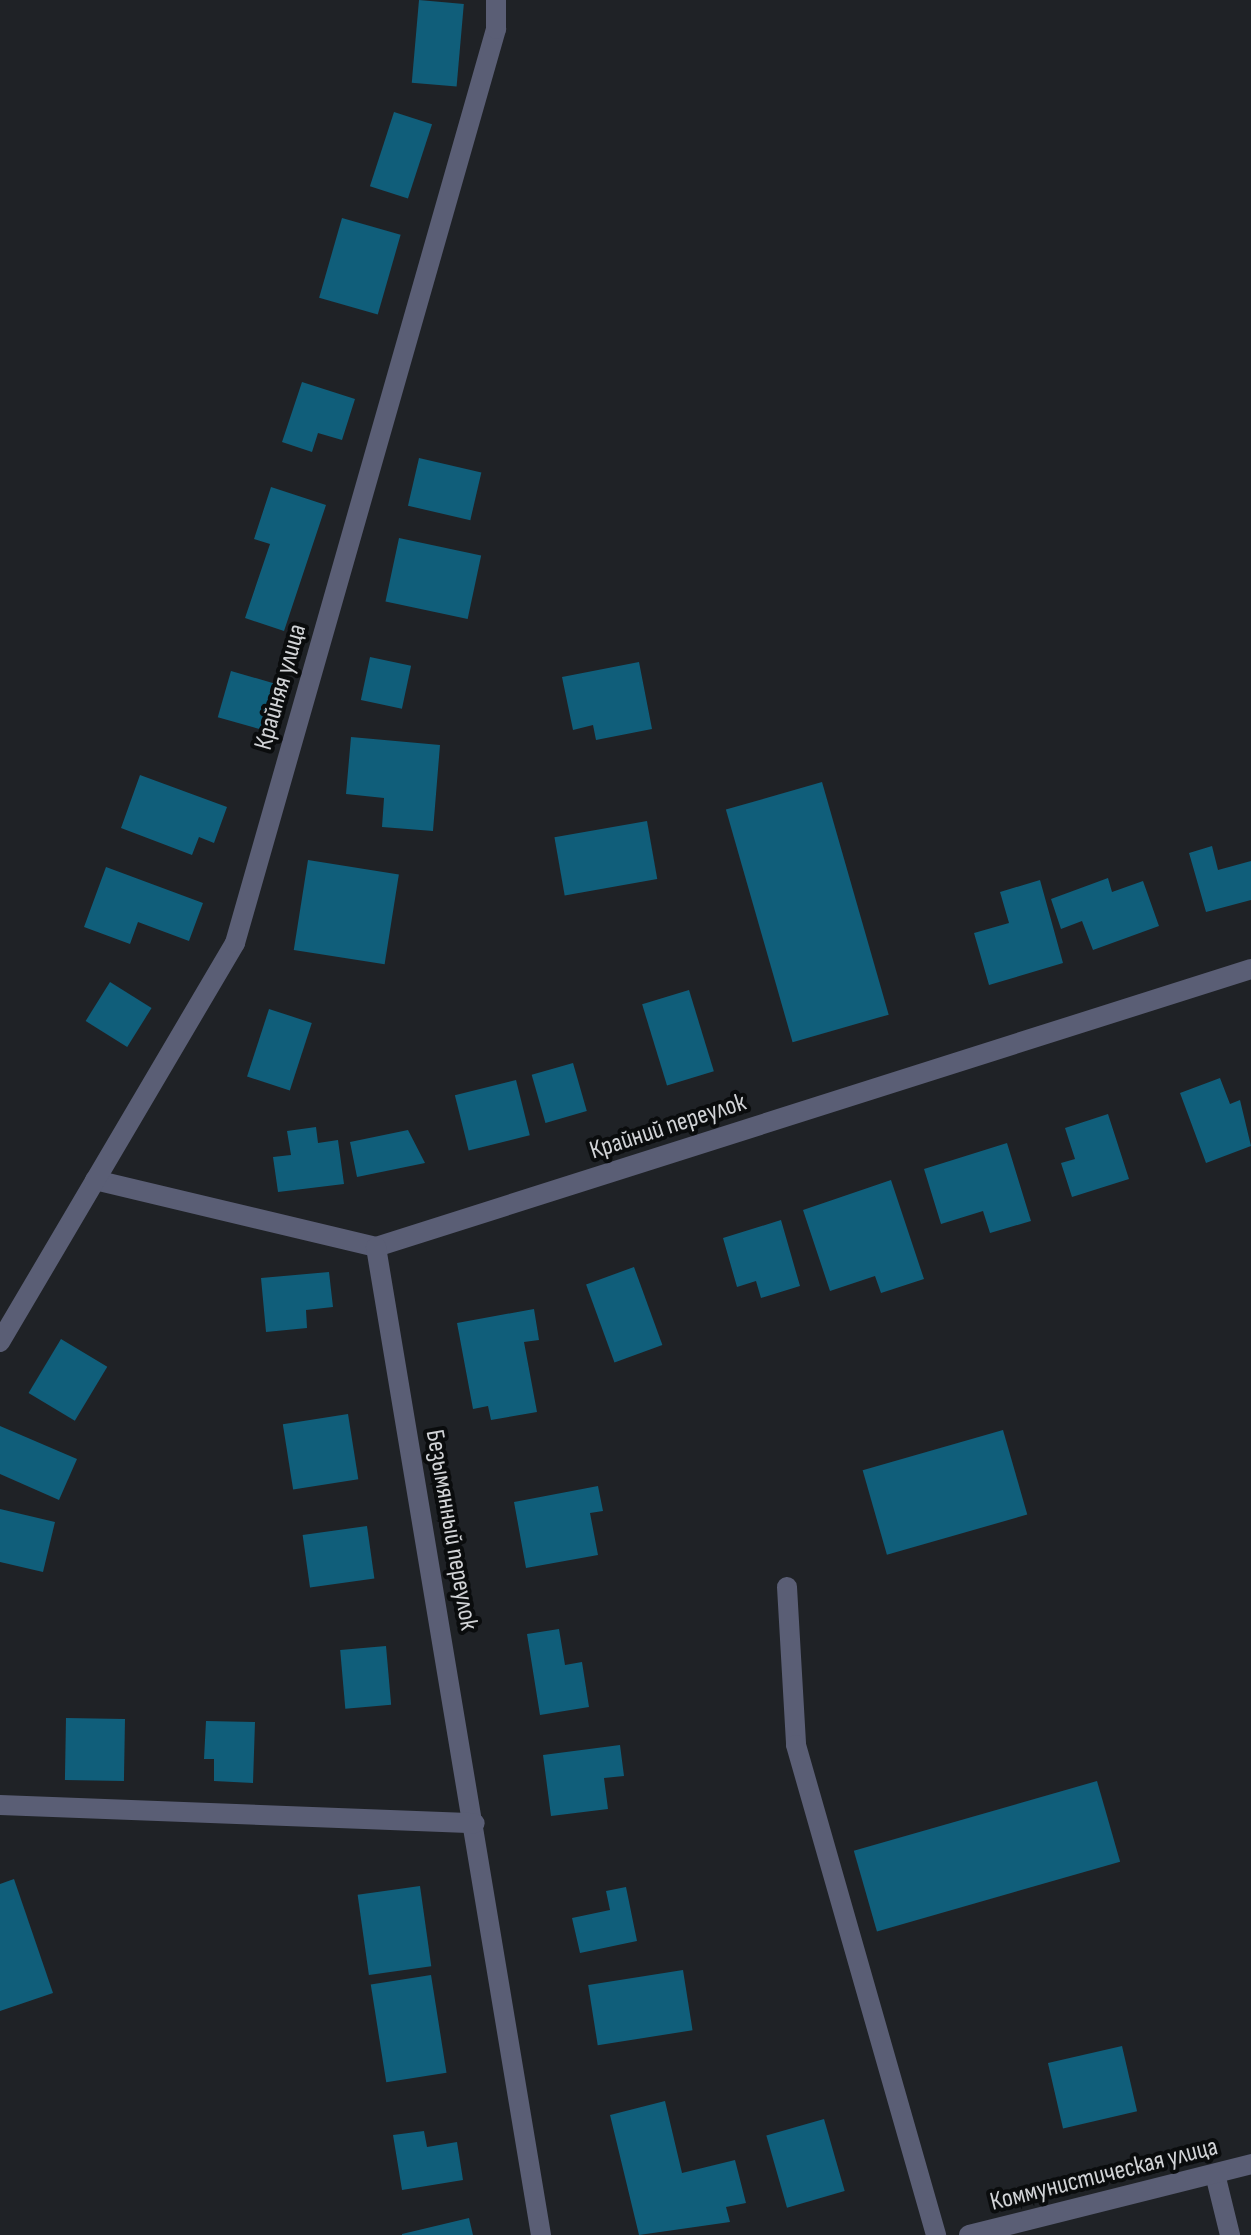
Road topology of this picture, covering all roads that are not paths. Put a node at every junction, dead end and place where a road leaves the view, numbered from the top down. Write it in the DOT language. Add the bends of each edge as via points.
graph roads {
  1 [pos="496,0"];
  2 [pos="1251,969"];
  3 [pos="95,1180"];
  4 [pos="376,1247"];
  5 [pos="0,1342"];
  6 [pos="787,1587"];
  7 [pos="0,1805"];
  8 [pos="475,1823"];
  9 [pos="1251,2164"];
  10 [pos="1215,2174"];
  11 [pos="541,2235"];
  12 [pos="936,2235"];
  13 [pos="969,2235"];
  14 [pos="1230,2235"];
  1 -- 3 [label="street, Крайняя улица" via="496,29 235,943"];
  2 -- 4 [label="street, Крайний переулок"];
  3 -- 4 [label="street"];
  3 -- 5 [label="street, Крайняя улица"];
  4 -- 8 [label="street, Безымянный переулок"];
  6 -- 12 [label="street" via="796,1745"];
  7 -- 8 [label="street"];
  8 -- 11 [label="street, Безымянный переулок"];
  9 -- 10 [label="street, Коммунистическая улица"];
  10 -- 13 [label="street, Коммунистическая улица"];
  10 -- 14 [label="street"];
}
